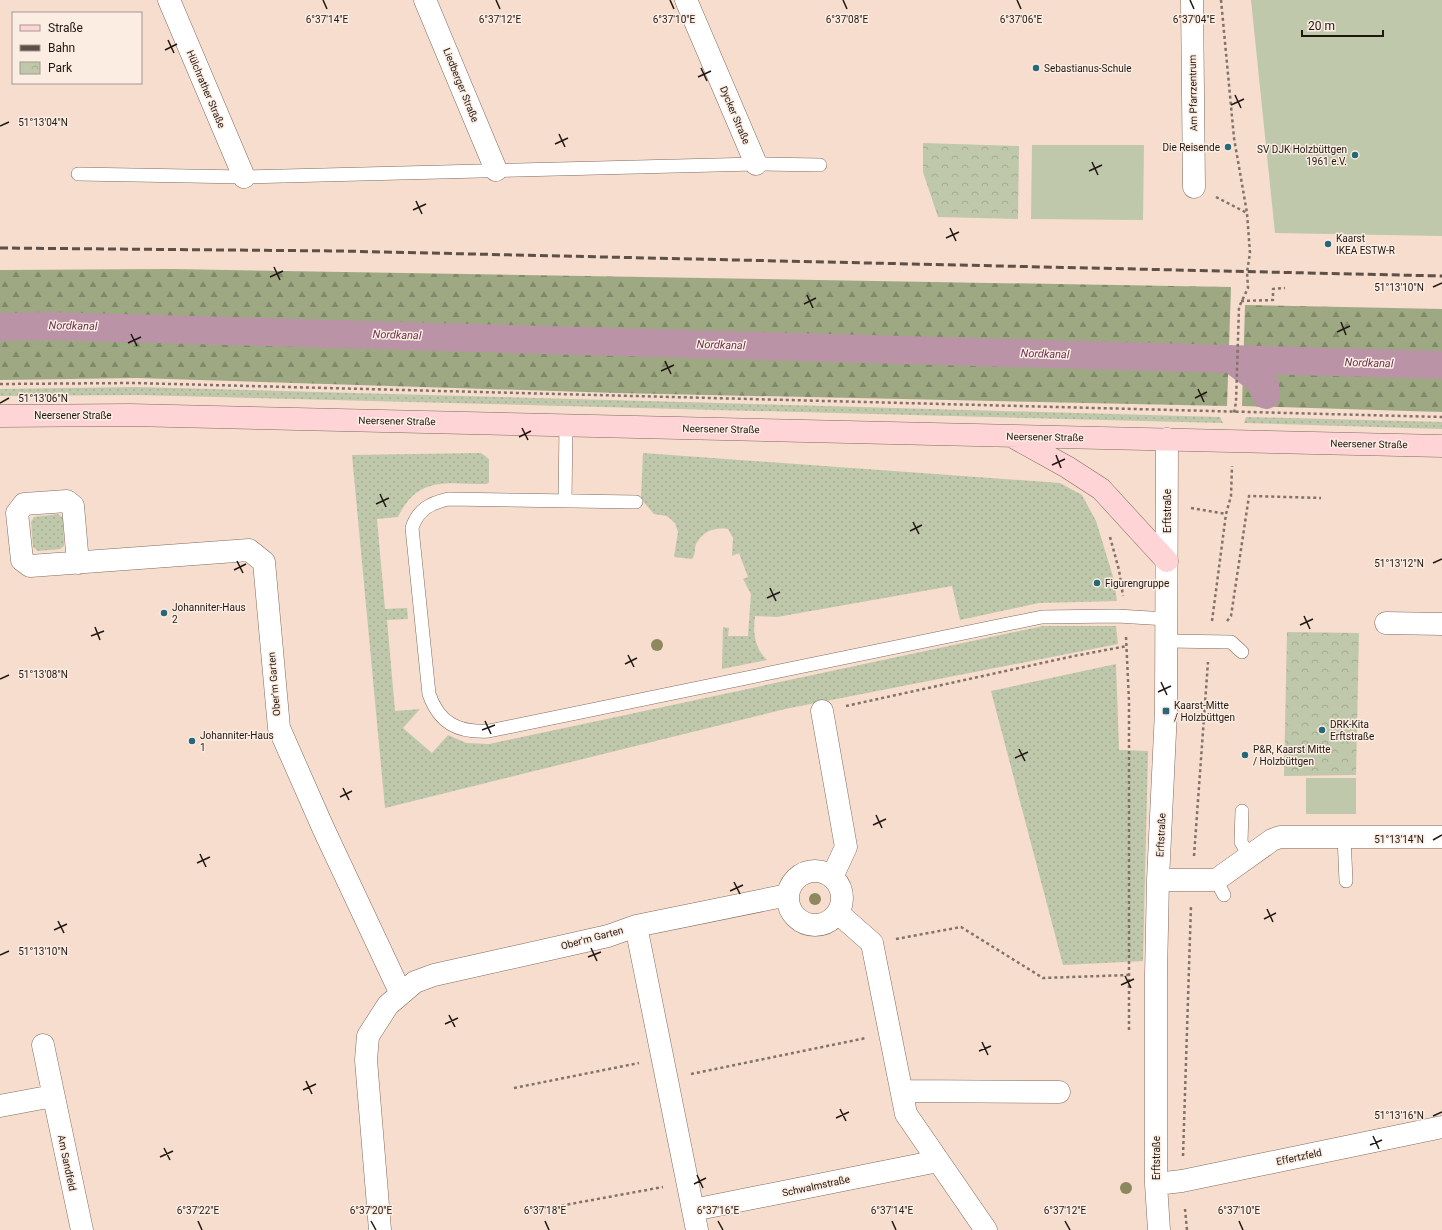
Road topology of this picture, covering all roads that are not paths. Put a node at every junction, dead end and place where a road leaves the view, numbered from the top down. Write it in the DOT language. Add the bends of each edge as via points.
graph roads {
  1 [pos="169,0"];
  2 [pos="426,0"];
  3 [pos="686,0"];
  4 [pos="1192,0"];
  5 [pos="756,164"];
  6 [pos="820,165"];
  7 [pos="496,170"];
  8 [pos="78,174"];
  9 [pos="244,177"];
  10 [pos="1194,186"];
  11 [pos="0,416"];
  12 [pos="566,425"];
  13 [pos="1010,436"];
  14 [pos="1168,439"];
  15 [pos="1442,446"];
  16 [pos="565,501"];
  17 [pos="636,502"];
  18 [pos="1167,562"];
  19 [pos="78,563"];
  20 [pos="1167,619"];
  21 [pos="1386,623"];
  22 [pos="1442,624"];
  23 [pos="1167,641"];
  24 [pos="1242,652"];
  25 [pos="822,711"];
  26 [pos="1242,811"];
  27 [pos="1344,836"];
  28 [pos="1442,837"];
  29 [pos="1250,857"];
  30 [pos="832,877"];
  31 [pos="1158,880"];
  32 [pos="1346,881"];
  33 [pos="788,895"];
  34 [pos="838,913"];
  35 [pos="636,926"];
  36 [pos="401,994"];
  37 [pos="43,1045"];
  38 [pos="902,1091"];
  39 [pos="1059,1092"];
  40 [pos="53,1096"];
  41 [pos="0,1106"];
  42 [pos="1442,1127"];
  43 [pos="938,1160"];
  44 [pos="1156,1184"];
  45 [pos="695,1220"];
  46 [pos="82,1230"];
  47 [pos="380,1230"];
  48 [pos="986,1230"];
  49 [pos="1159,1230"];
  1 -- 9 [label="street, Hülchrather Straße"];
  2 -- 7 [label="street, Liedberger Straße"];
  3 -- 5 [label="street, Dycker Straße"];
  4 -- 10 [label="street, Am Pfarrzentrum"];
  5 -- 6 [label="lane"];
  5 -- 7 [label="lane"];
  7 -- 9 [label="lane"];
  8 -- 9 [label="lane"];
  11 -- 12 [label="main road, Neersener Straße" via="130,415"];
  12 -- 13 [label="main road, Neersener Straße"];
  12 -- 16 [label="lane"];
  13 -- 14 [label="main road, Neersener Straße"];
  13 -- 18 [label="main road" via="1067,467 1101,490"];
  14 -- 15 [label="main road, Neersener Straße"];
  14 -- 18 [label="street, Erftstraße"];
  16 -- 17 [label="lane"];
  16 -- 20 [label="lane" via="448,499 424,508 414,521 412,528 428,694 438,713 458,728 478,732 489,731 1019,620 1048,616"];
  18 -- 20 [label="street, Erftstraße"];
  19 -- 36 [label="street, Ober'm Garten" via="249,550 264,562 279,728"];
  20 -- 23 [label="street, Erftstraße"];
  21 -- 22 [label="street"];
  23 -- 24 [label="lane" via="1230,642"];
  23 -- 31 [label="street, Erftstraße"];
  25 -- 30 [label="street" via="846,847"];
  26 -- 29 [label="lane" via="1240,842"];
  27 -- 28 [label="street"];
  27 -- 29 [label="street" via="1280,837"];
  27 -- 32 [label="lane"];
  29 -- 31 [label="street" via="1220,887"];
  30 -- 33 [label="street" via="817,871 808,871 795,880"];
  30 -- 34 [label="street" via="841,890 842,898"];
  31 -- 44 [label="street, Erftstraße"];
  33 -- 34 [label="street" via="792,912 806,923 824,923"];
  33 -- 35 [label="street, Ober'm Garten"];
  34 -- 38 [label="street" via="872,943"];
  35 -- 36 [label="street, Ober'm Garten" via="608,936 434,975 416,982"];
  35 -- 45 [label="street, Schwalmstraße"];
  36 -- 47 [label="street, Ober'm Garten" via="388,1005 368,1036 366,1060"];
  37 -- 40 [label="street, Am Sandfeld"];
  38 -- 39 [label="street"];
  38 -- 43 [label="street" via="906,1114"];
  40 -- 41 [label="street"];
  40 -- 46 [label="street, Am Sandfeld"];
  42 -- 44 [label="street, Effertzfeld" via="1182,1181"];
  43 -- 45 [label="street, Schwalmstraße"];
  43 -- 48 [label="street"];
  44 -- 49 [label="street, Erftstraße"];
}
